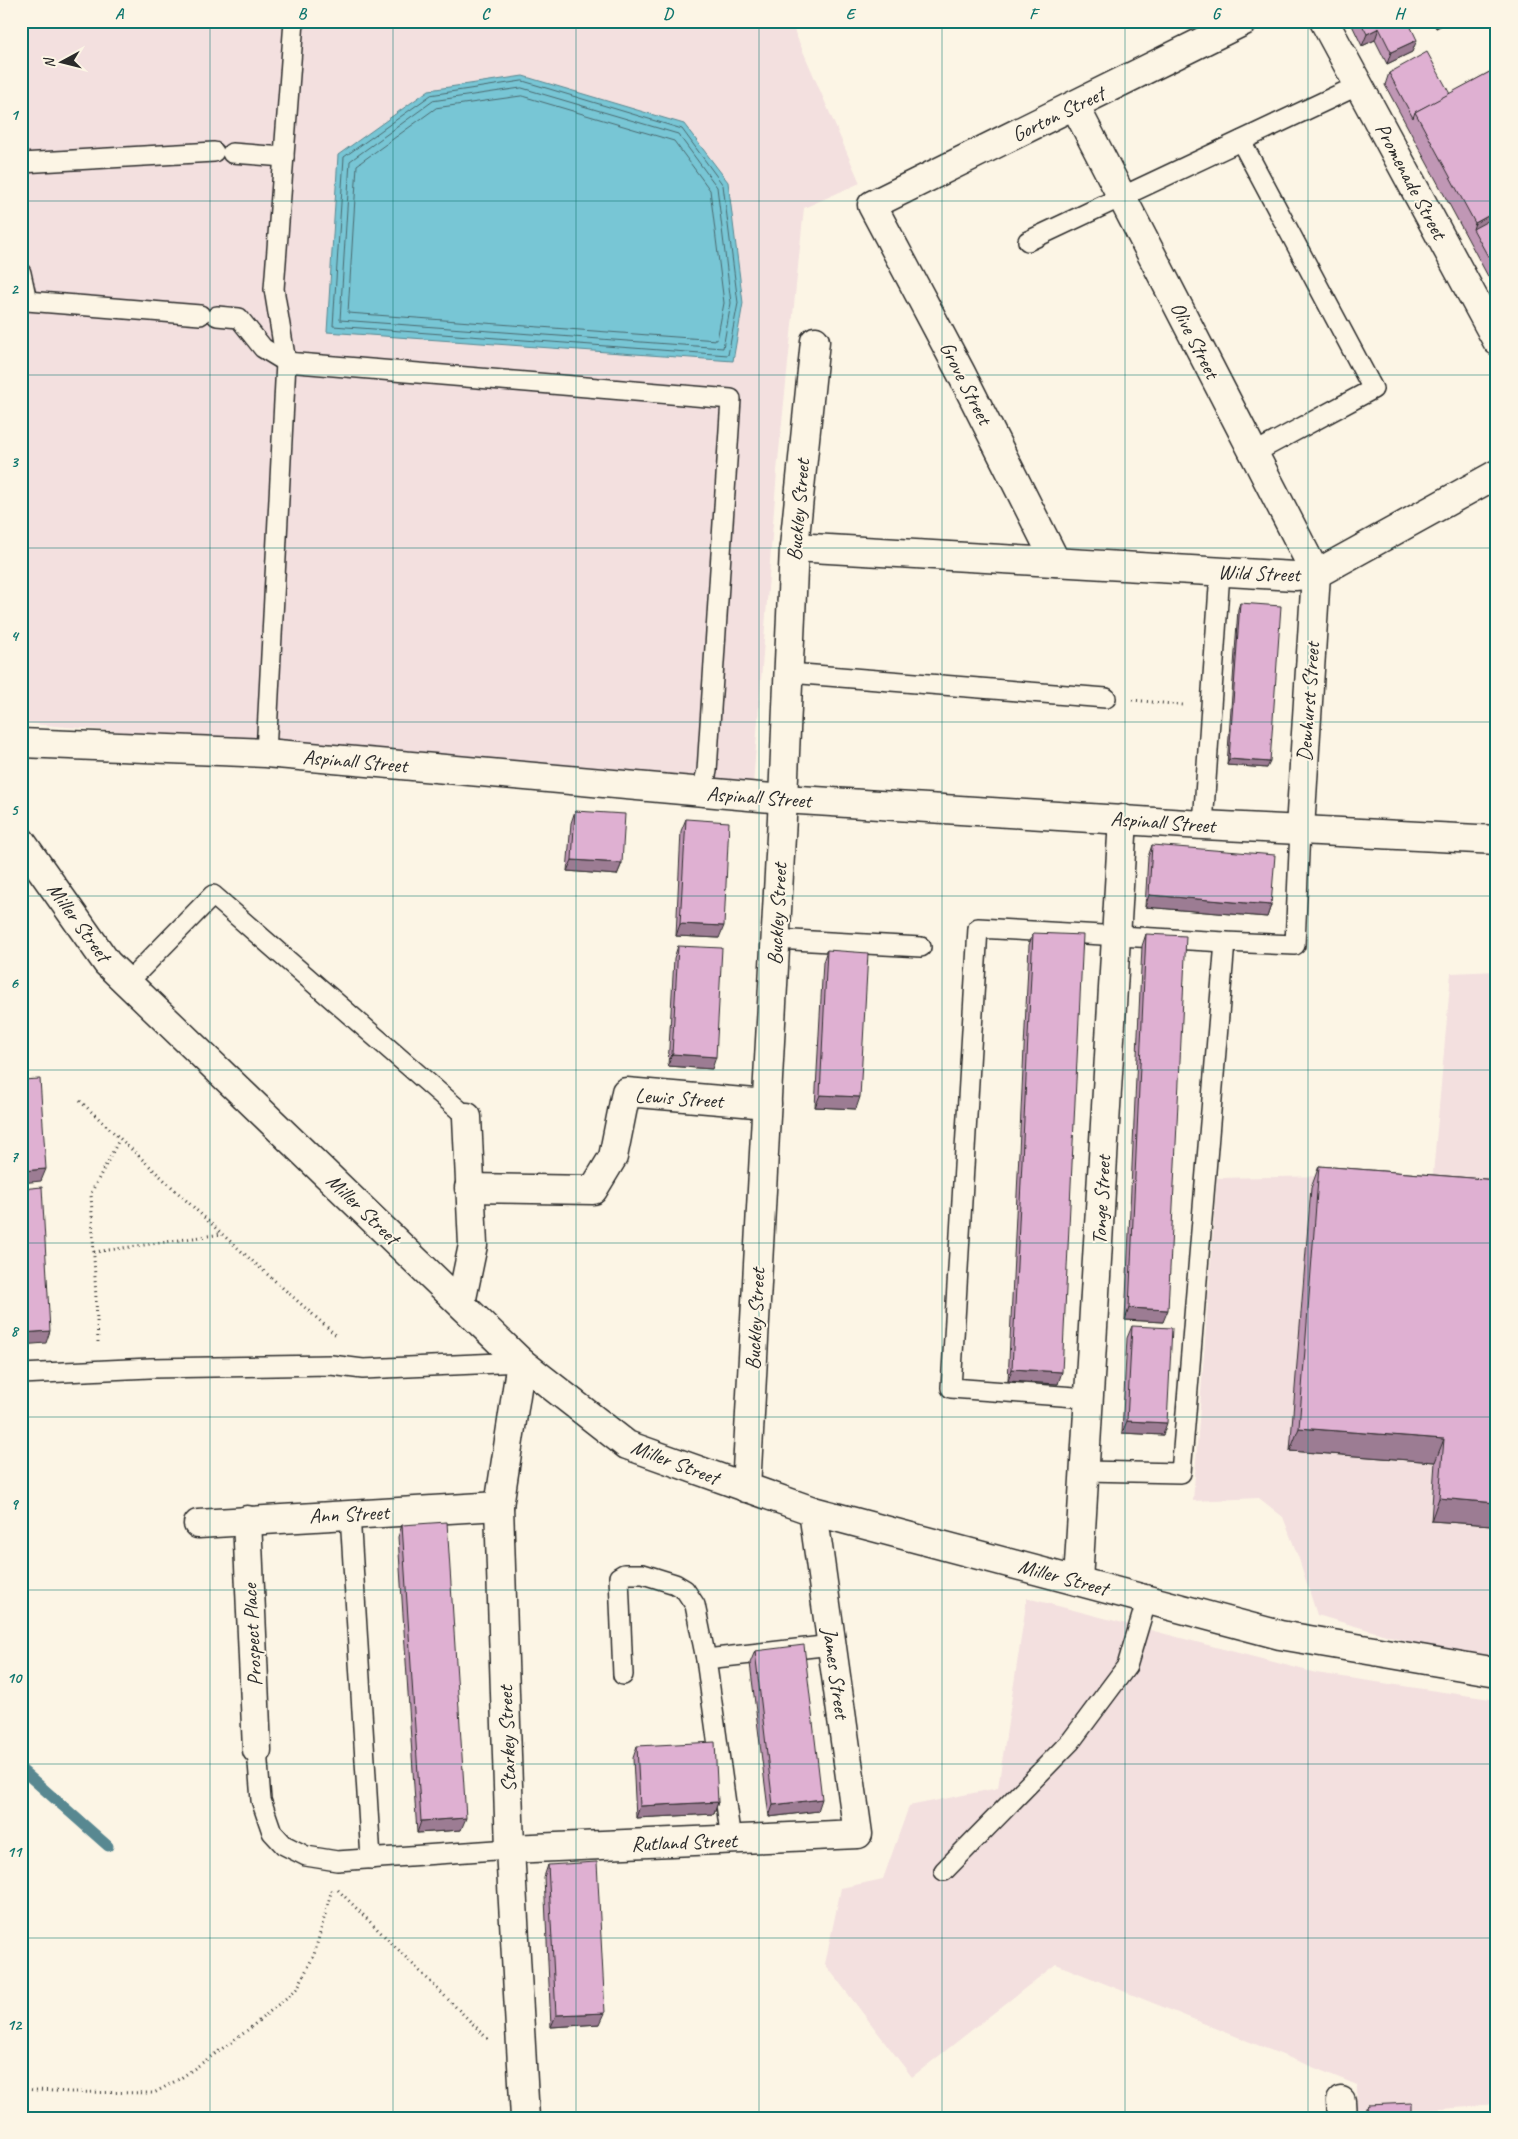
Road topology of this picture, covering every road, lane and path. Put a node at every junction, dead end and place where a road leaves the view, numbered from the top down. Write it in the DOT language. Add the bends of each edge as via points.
graph roads {
  1 [pos="294,21"];
  2 [pos="1244,21"];
  3 [pos="1324,21"];
  4 [pos="1358,85"];
  5 [pos="1074,106"];
  6 [pos="1241,141"];
  7 [pos="284,157"];
  8 [pos="21,164"];
  9 [pos="1121,198"];
  10 [pos="872,205"];
  11 [pos="1028,241"];
  12 [pos="21,274"];
  13 [pos="24,302"];
  14 [pos="815,341"];
  15 [pos="1497,341"];
  16 [pos="286,362"];
  17 [pos="1254,453"];
  18 [pos="1497,474"];
  19 [pos="794,547"];
  20 [pos="1056,562"];
  21 [pos="1220,572"];
  22 [pos="1316,574"];
  23 [pos="789,673"];
  24 [pos="1106,698"];
  25 [pos="1211,707"];
  26 [pos="21,744"];
  27 [pos="266,753"];
  28 [pos="701,793"];
  29 [pos="783,799"];
  30 [pos="1124,819"];
  31 [pos="1203,825"];
  32 [pos="1300,829"];
  33 [pos="1497,840"];
  34 [pos="21,841"];
  35 [pos="1117,936"];
  36 [pos="775,938"];
  37 [pos="1226,942"];
  38 [pos="921,947"];
  39 [pos="127,983"];
  40 [pos="80,1101"];
  41 [pos="767,1104"];
  42 [pos="467,1117"];
  43 [pos="119,1140"];
  44 [pos="469,1188"];
  45 [pos="222,1234"];
  46 [pos="94,1252"];
  47 [pos="461,1303"];
  48 [pos="522,1362"];
  49 [pos="345,1367"];
  50 [pos="99,1370"];
  51 [pos="21,1374"];
  52 [pos="1089,1398"];
  53 [pos="1085,1471"];
  54 [pos="746,1488"];
  55 [pos="499,1506"];
  56 [pos="813,1511"];
  57 [pos="350,1514"];
  58 [pos="247,1520"];
  59 [pos="198,1524"];
  60 [pos="1078,1581"];
  61 [pos="1147,1599"];
  62 [pos="832,1645"];
  63 [pos="706,1659"];
  64 [pos="1497,1672"];
  65 [pos="623,1675"];
  66 [pos="257,1750"];
  67 [pos="858,1834"];
  68 [pos="731,1840"];
  69 [pos="510,1849"];
  70 [pos="371,1859"];
  71 [pos="944,1871"];
  72 [pos="493,2044"];
  73 [pos="21,2089"];
  74 [pos="526,2118"];
  1 -- 7 [label="lane"];
  2 -- 5 [label="street, Gorton Street"];
  3 -- 4 [label="street, Promenade Street"];
  4 -- 6 [label="lane"];
  4 -- 15 [label="street, Promenade Street"];
  5 -- 9 [label="street, Olive Street"];
  5 -- 10 [label="street, Gorton Street"];
  6 -- 9 [label="lane"];
  6 -- 17 [label="lane" via="1373,389"];
  7 -- 8 [label="lane" via="223,153"];
  7 -- 16 [label="lane" via="274,288"];
  9 -- 11 [label="lane"];
  9 -- 17 [label="street, Olive Street"];
  10 -- 20 [label="street, Grove Street"];
  12 -- 13 [label="lane"];
  13 -- 16 [label="lane" via="239,318 263,348"];
  14 -- 19 [label="street, Buckley Street"];
  16 -- 27 [label="lane"];
  16 -- 28 [label="lane" via="732,399 706,771"];
  17 -- 22 [label="street, Olive Street"];
  18 -- 22 [label="street, Wild Street"];
  19 -- 20 [label="street, Wild Street"];
  19 -- 23 [label="street, Buckley Street"];
  20 -- 21 [label="street, Wild Street"];
  21 -- 22 [label="street, Wild Street"];
  21 -- 25 [label="lane"];
  22 -- 32 [label="street, Dewhurst Street"];
  23 -- 24 [label="lane"];
  23 -- 29 [label="street, Buckley Street"];
  24 -- 25 [label="path"];
  25 -- 31 [label="lane"];
  26 -- 27 [label="street, Aspinall Street"];
  27 -- 28 [label="street, Aspinall Street"];
  28 -- 29 [label="street, Aspinall Street"];
  29 -- 30 [label="street, Aspinall Street"];
  29 -- 36 [label="street, Buckley Street"];
  30 -- 31 [label="street, Aspinall Street"];
  30 -- 35 [label="street, Tonge Street"];
  31 -- 32 [label="street, Aspinall Street"];
  32 -- 33 [label="street, Aspinall Street"];
  32 -- 37 [label="lane" via="1295,945"];
  34 -- 39 [label="street, Miller Street" via="107,963"];
  35 -- 37 [label="lane"];
  35 -- 52 [label="street, Tonge Street"];
  35 -- 52 [label="lane" via="978,928 951,1388"];
  36 -- 38 [label="lane"];
  36 -- 41 [label="street, Buckley Street"];
  37 -- 53 [label="lane" via="1182,1474"];
  39 -- 42 [label="lane" via="213,895"];
  39 -- 47 [label="street, Miller Street"];
  40 -- 43 [label="path"];
  41 -- 44 [label="street, Lewis Street" via="626,1092 613,1157 593,1190"];
  41 -- 54 [label="street, Buckley Street"];
  42 -- 44 [label="street"];
  43 -- 45 [label="path"];
  43 -- 46 [label="path" via="91,1193"];
  44 -- 47 [label="street" via="473,1245"];
  45 -- 46 [label="path"];
  45 -- 49 [label="path" via="341,1339"];
  46 -- 50 [label="path"];
  47 -- 48 [label="street, Miller Street"];
  48 -- 49 [label="lane" via="363,1369"];
  48 -- 54 [label="street, Miller Street" via="627,1445"];
  48 -- 55 [label="street, Starkey Street"];
  49 -- 50 [label="lane"];
  50 -- 51 [label="lane"];
  52 -- 53 [label="street, Tonge Street"];
  53 -- 60 [label="street, Tonge Street"];
  54 -- 56 [label="street, Miller Street"];
  55 -- 57 [label="street, Ann Street"];
  55 -- 69 [label="street, Starkey Street"];
  56 -- 60 [label="street, Miller Street"];
  56 -- 62 [label="street, James Street"];
  57 -- 58 [label="street, Ann Street"];
  57 -- 70 [label="lane"];
  58 -- 59 [label="street, Ann Street"];
  58 -- 66 [label="street, Prospect Place"];
  60 -- 61 [label="street, Miller Street"];
  61 -- 64 [label="street, Miller Street" via="1280,1636"];
  61 -- 71 [label="lane" via="1127,1666 1071,1741"];
  62 -- 63 [label="lane"];
  62 -- 67 [label="street, James Street"];
  63 -- 65 [label="lane" via="695,1605 685,1590 643,1574 624,1574 619,1577"];
  63 -- 68 [label="lane"];
  66 -- 70 [label="lane" via="261,1800 272,1832 284,1845 306,1856 337,1862"];
  67 -- 68 [label="street, Rutland Street"];
  68 -- 69 [label="street, Rutland Street"];
  69 -- 70 [label="lane"];
  69 -- 74 [label="street, Starkey Street"];
  72 -- 73 [label="path" via="333,1884 314,1955 297,1989 244,2034 181,2078 154,2093"];
}
